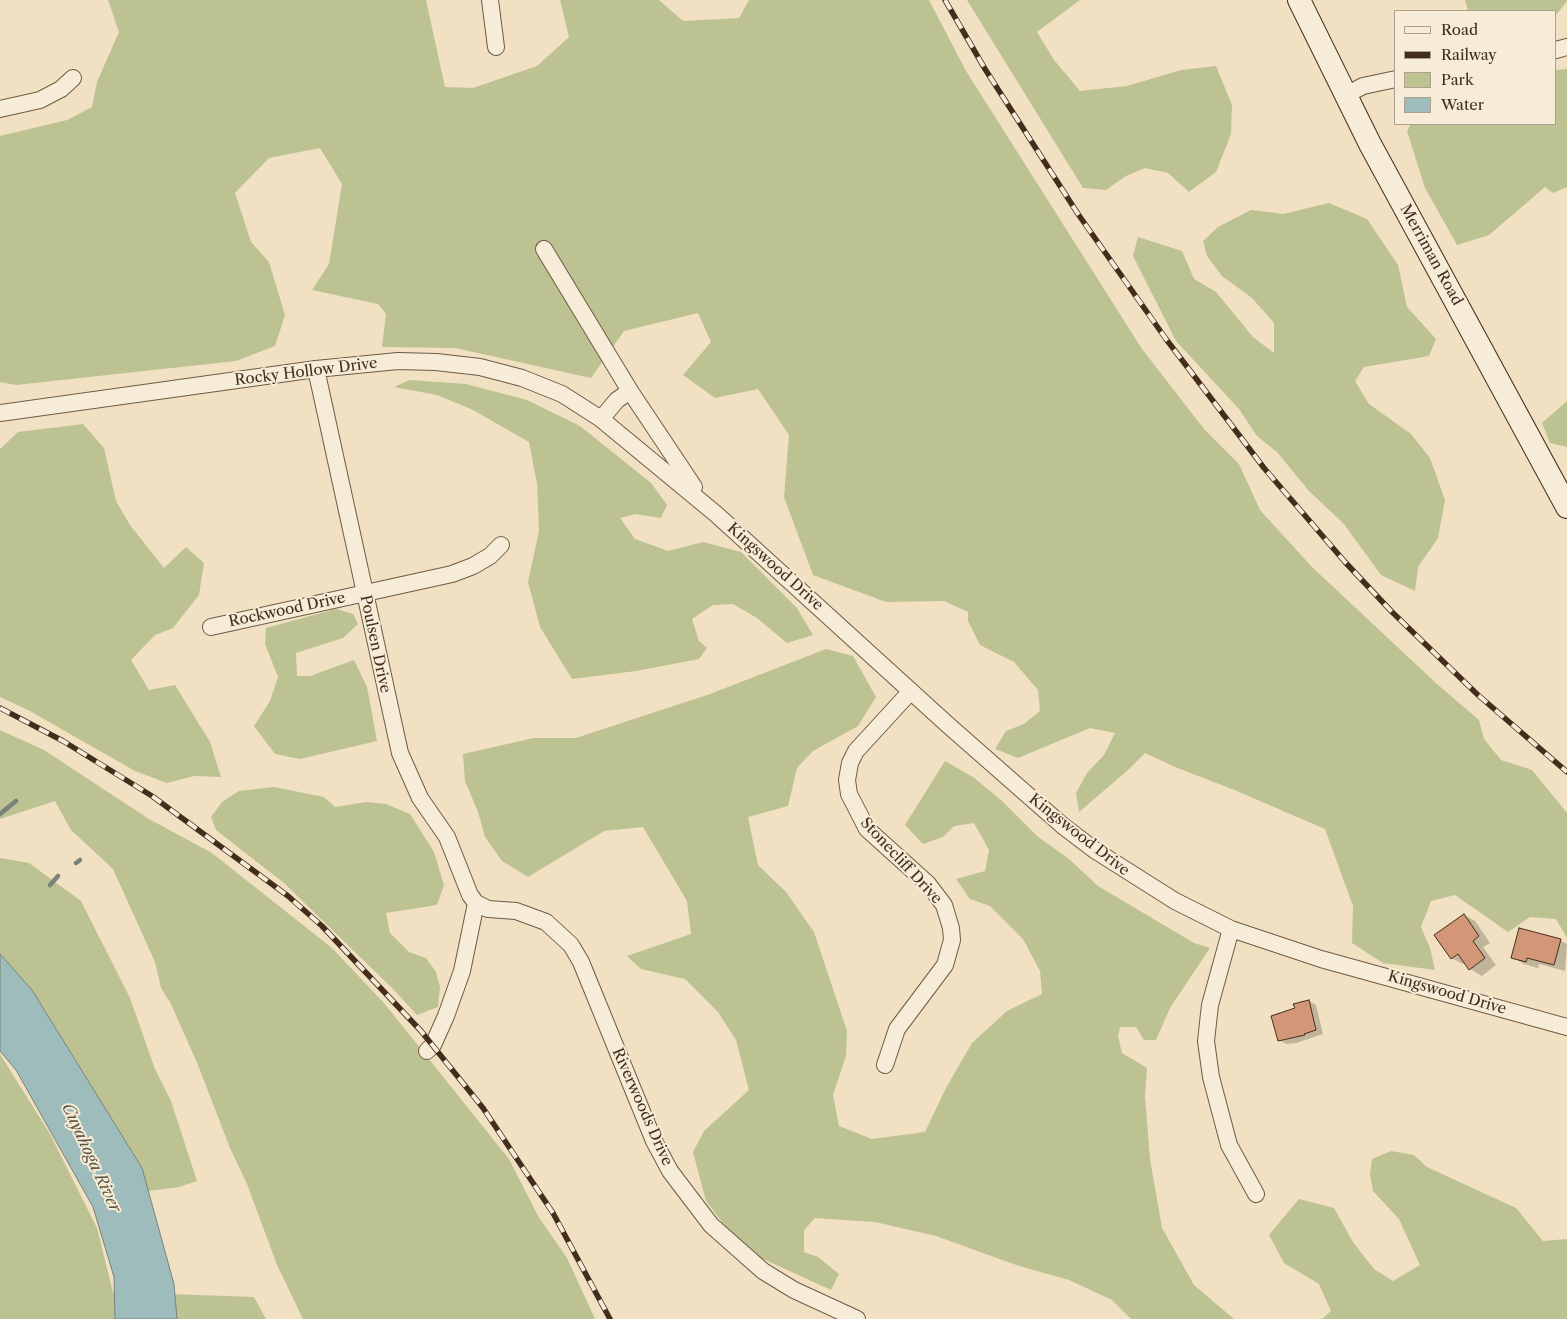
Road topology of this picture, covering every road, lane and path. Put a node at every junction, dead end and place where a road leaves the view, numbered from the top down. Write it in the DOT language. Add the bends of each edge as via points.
graph roads {
  1 [pos="490,0"];
  2 [pos="1299,0"];
  3 [pos="496,47"];
  4 [pos="73,78"];
  5 [pos="1394,78"];
  6 [pos="1346,95"];
  7 [pos="0,109"];
  8 [pos="544,249"];
  9 [pos="316,369"];
  10 [pos="630,391"];
  11 [pos="0,413"];
  12 [pos="601,419"];
  13 [pos="705,504"];
  14 [pos="1567,507"];
  15 [pos="500,545"];
  16 [pos="364,594"];
  17 [pos="212,627"];
  18 [pos="911,691"];
  19 [pos="476,903"];
  20 [pos="1231,929"];
  21 [pos="1567,1027"];
  22 [pos="427,1051"];
  23 [pos="884,1065"];
  24 [pos="1256,1194"];
  25 [pos="857,1319"];
  1 -- 3 [label="street"];
  2 -- 6 [label="main road, Merriman Road"];
  4 -- 7 [label="street" via="40,100"];
  5 -- 6 [label="street" via="1363,86"];
  6 -- 14 [label="main road, Merriman Road"];
  8 -- 10 [label="street, Kingswood Drive"];
  9 -- 11 [label="street, Rocky Hollow Drive"];
  9 -- 12 [label="street, Rocky Hollow Drive" via="391,361 480,367 522,378 562,394"];
  9 -- 16 [label="street, Poulsen Drive"];
  10 -- 12 [label="street" via="617,400"];
  10 -- 13 [label="street, Kingswood Drive"];
  12 -- 13 [label="street, Kingswood Drive"];
  13 -- 18 [label="street, Kingswood Drive"];
  15 -- 16 [label="street, Rockwood Drive" via="490,556 452,574"];
  16 -- 17 [label="street, Rockwood Drive"];
  16 -- 19 [label="street, Poulsen Drive" via="400,753 420,798 447,838 470,896"];
  18 -- 20 [label="street, Kingswood Drive" via="1056,820 1096,851 1175,902"];
  18 -- 23 [label="street, Stonecliff Drive" via="856,751 850,763 849,794 867,828 928,884 944,905 952,940 937,978 896,1029"];
  19 -- 22 [label="street" via="465,962 446,1016 433,1046"];
  19 -- 25 [label="street, Riverwoods Drive" via="488,909 532,916 559,932 570,945 581,962 654,1141 670,1171 711,1225 763,1271 794,1290"];
  20 -- 21 [label="street, Kingswood Drive" via="1322,959"];
  20 -- 24 [label="street" via="1210,1005 1206,1042 1210,1077 1229,1145"];
}
